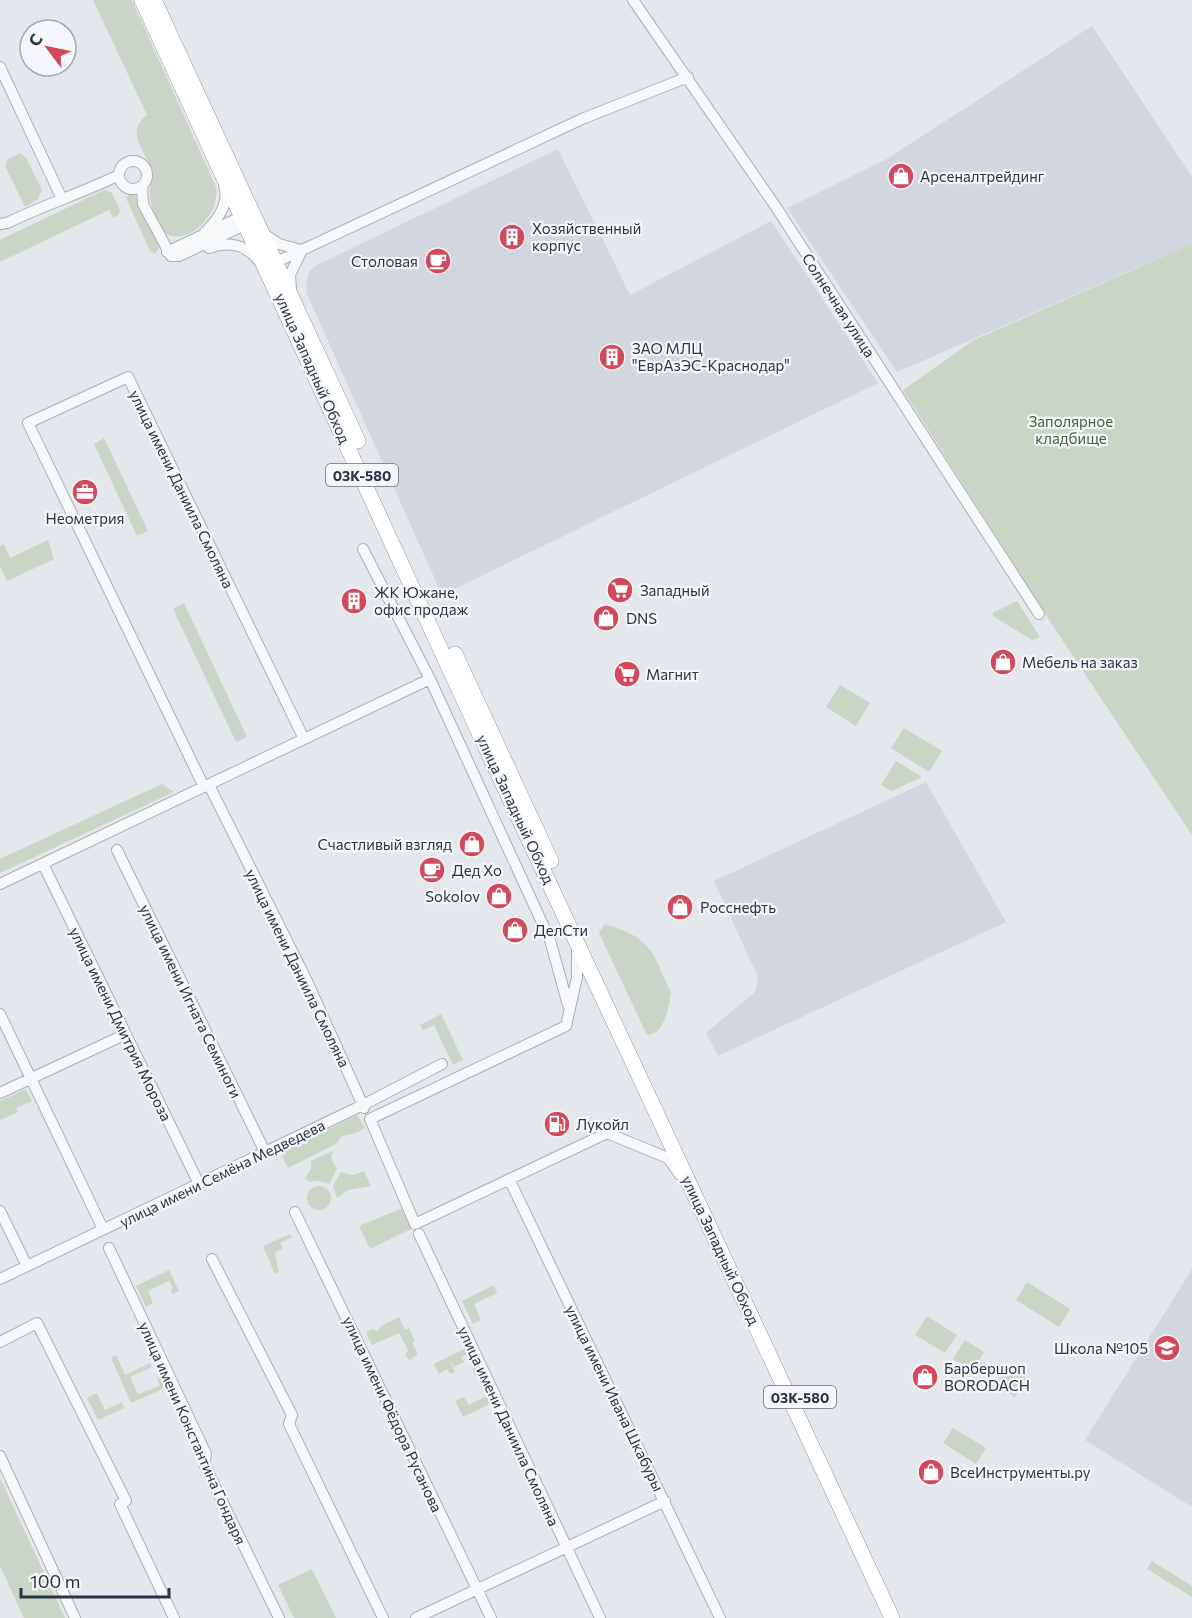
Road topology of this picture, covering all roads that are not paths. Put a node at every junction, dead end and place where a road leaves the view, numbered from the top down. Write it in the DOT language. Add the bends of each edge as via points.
graph roads {
  1 [pos="142,0"];
  2 [pos="154,0"];
  3 [pos="633,0"];
  4 [pos="0,67"];
  5 [pos="688,77"];
  6 [pos="220,168"];
  7 [pos="119,175"];
  8 [pos="142,186"];
  9 [pos="62,199"];
  10 [pos="252,221"];
  11 [pos="0,224"];
  12 [pos="200,236"];
  13 [pos="302,250"];
  14 [pos="167,252"];
  15 [pos="179,255"];
  16 [pos="271,268"];
  17 [pos="291,293"];
  18 [pos="363,549"];
  19 [pos="1039,614"];
  20 [pos="430,679"];
  21 [pos="304,740"];
  22 [pos="206,786"];
  23 [pos="117,850"];
  24 [pos="44,864"];
  25 [pos="0,884"];
  26 [pos="564,911"];
  27 [pos="569,1008"];
  28 [pos="0,1014"];
  29 [pos="126,1034"];
  30 [pos="442,1064"];
  31 [pos="32,1079"];
  32 [pos="0,1093"];
  33 [pos="363,1105"];
  34 [pos="370,1119"];
  35 [pos="265,1152"];
  36 [pos="509,1179"];
  37 [pos="199,1184"];
  38 [pos="0,1210"];
  39 [pos="295,1212"];
  40 [pos="711,1227"];
  41 [pos="103,1229"];
  42 [pos="419,1234"];
  43 [pos="109,1248"];
  44 [pos="212,1259"];
  45 [pos="27,1266"];
  46 [pos="0,1279"];
  47 [pos="0,1342"];
  48 [pos="0,1456"];
  49 [pos="664,1501"];
  50 [pos="566,1548"];
  51 [pos="477,1590"];
  52 [pos="75,1618"];
  53 [pos="174,1618"];
  54 [pos="279,1618"];
  55 [pos="383,1618"];
  56 [pos="416,1618"];
  57 [pos="490,1618"];
  58 [pos="600,1618"];
  59 [pos="720,1618"];
  60 [pos="892,1618"];
  61 [pos="903,1618"];
  1 -- 6 [label="highway, улица Западный Обход / 03К-580"];
  2 -- 10 [label="highway, улица Западный Обход / 03К-580"];
  3 -- 5 [label="street, Солнечная улица"];
  4 -- 9 [label="street"];
  5 -- 13 [label="street" via="572,124"];
  5 -- 19 [label="street, Солнечная улица" via="777,207"];
  6 -- 10 [label="highway, улица Западный Обход / 03К-580"];
  6 -- 12 [label="street" via="226,198 217,219"];
  7 -- 8 [label="street" via="125,187"];
  7 -- 8 [label="street" via="127,163 140,163 147,174"];
  7 -- 9 [label="street"];
  8 -- 14 [label="street" via="143,204"];
  9 -- 11 [label="street"];
  10 -- 12 [label="street"];
  10 -- 13 [label="street" via="279,244"];
  10 -- 15 [label="street"];
  10 -- 16 [label="highway, улица Западный Обход / 03К-580"];
  12 -- 14 [label="street"];
  13 -- 16 [label="street"];
  13 -- 17 [label="street" via="290,275"];
  14 -- 15 [label="street"];
  15 -- 16 [label="street" via="191,255 224,243 254,255"];
  16 -- 17 [label="highway, улица Западный Обход / 03К-580"];
  16 -- 26 [label="highway, улица Западный Обход / 03К-580" via="480,735"];
  17 -- 61 [label="highway, улица Западный Обход / 03К-580" via="646,1070"];
  18 -- 20 [label="street"];
  20 -- 21 [label="street"];
  20 -- 27 [label="street" via="550,940"];
  21 -- 22 [label="street"];
  21 -- 22 [label="street, улица имени Даниила Смоляна" via="128,376 28,423"];
  22 -- 24 [label="street"];
  22 -- 33 [label="street, улица имени Даниила Смоляна" via="307,981"];
  23 -- 35 [label="street, улица имени Игната Семиноги"];
  24 -- 25 [label="street"];
  24 -- 29 [label="street, улица имени Дмитрия Мороза"];
  26 -- 27 [label="street" via="579,961"];
  26 -- 40 [label="highway, улица Западный Обход / 03К-580"];
  27 -- 34 [label="street" via="566,1026"];
  28 -- 31 [label="street"];
  29 -- 31 [label="street"];
  29 -- 37 [label="street, улица имени Дмитрия Мороза"];
  30 -- 33 [label="street, улица имени Семёна Медведева"];
  31 -- 32 [label="street"];
  31 -- 41 [label="street"];
  33 -- 34 [label="street, улица имени Даниила Смоляна"];
  33 -- 35 [label="street, улица имени Семёна Медведева"];
  34 -- 36 [label="street, улица имени Даниила Смоляна" via="415,1224"];
  35 -- 37 [label="street, улица имени Семёна Медведева"];
  36 -- 40 [label="street" via="607,1133 668,1158"];
  36 -- 49 [label="street, улица имени Ивана Шкабуры"];
  37 -- 41 [label="street, улица имени Семёна Медведева"];
  38 -- 45 [label="street"];
  39 -- 51 [label="street, улица имени Фёдора Русанова"];
  40 -- 60 [label="highway, улица Западный Обход / 03К-580"];
  41 -- 45 [label="street, улица имени Семёна Медведева"];
  42 -- 50 [label="street, улица имени Даниила Смоляна"];
  43 -- 54 [label="street, улица имени Константина Гондаря" via="206,1454 204,1464"];
  44 -- 55 [label="street" via="292,1415 289,1424"];
  45 -- 46 [label="street, улица имени Семёна Медведева"];
  47 -- 53 [label="street" via="37,1323"];
  48 -- 52 [label="street"];
  49 -- 50 [label="street"];
  49 -- 59 [label="street, улица имени Ивана Шкабуры"];
  50 -- 51 [label="street"];
  50 -- 58 [label="street, улица имени Даниила Смоляна"];
  51 -- 56 [label="street"];
  51 -- 57 [label="street, улица имени Фёдора Русанова"];
}
